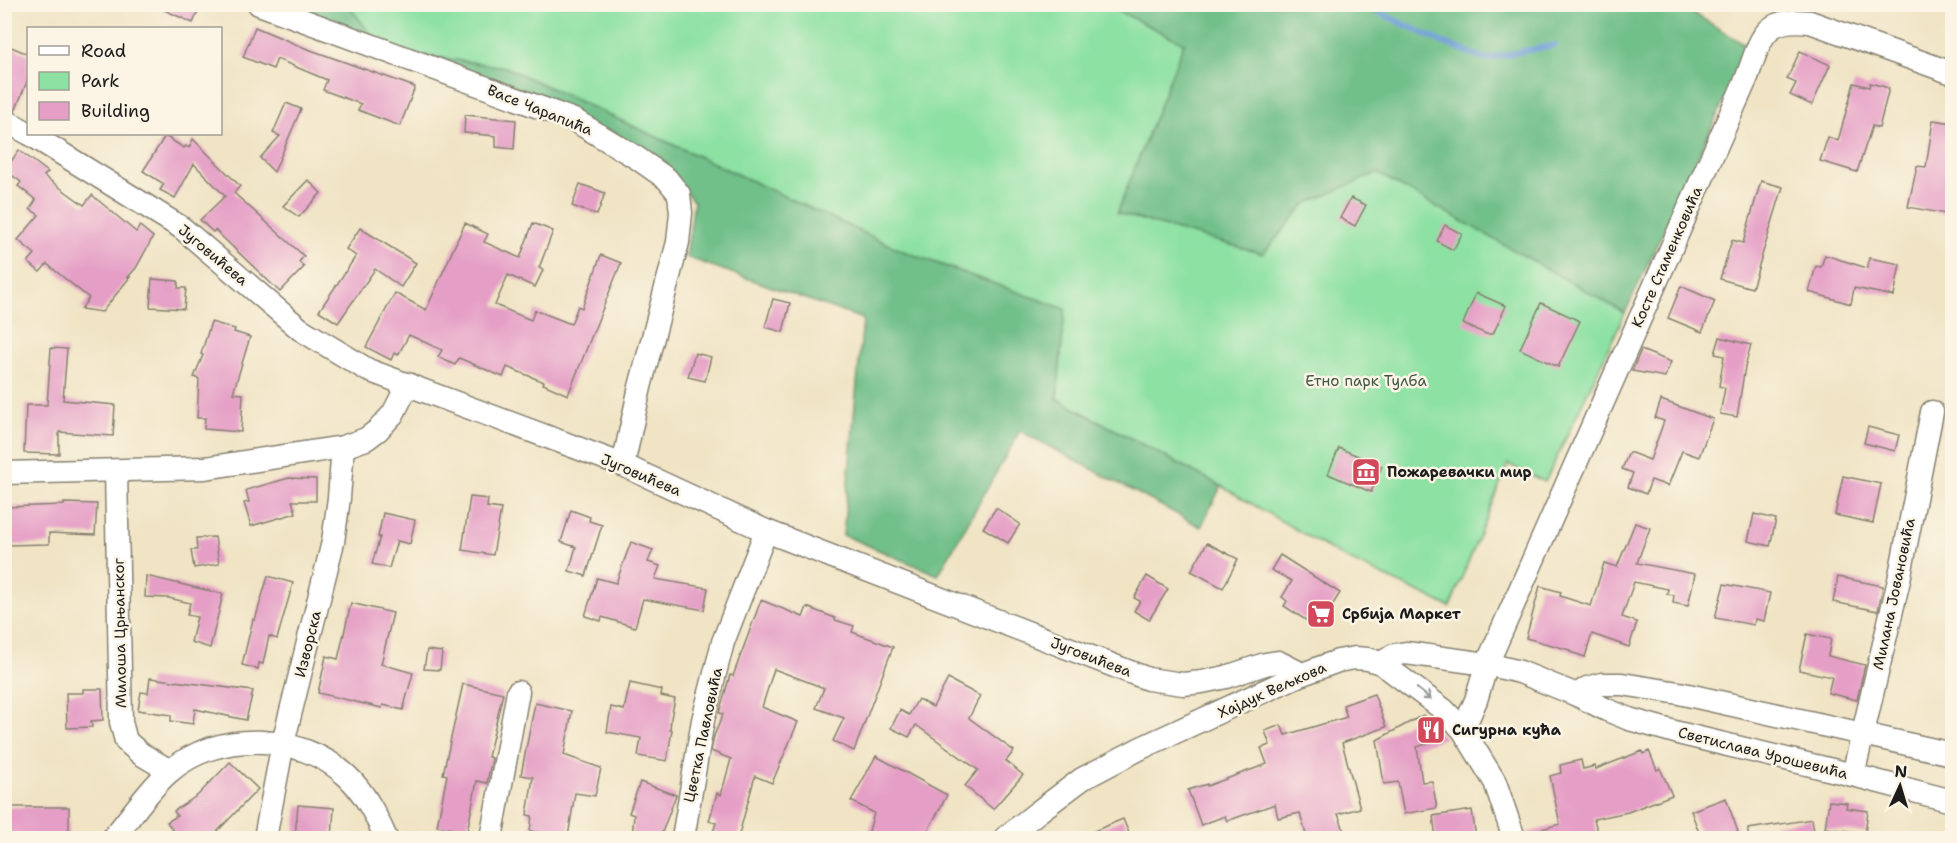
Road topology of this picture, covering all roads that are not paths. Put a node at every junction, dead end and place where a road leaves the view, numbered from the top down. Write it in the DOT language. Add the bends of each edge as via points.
graph roads {
  1 [pos="259,4"];
  2 [pos="1784,14"];
  3 [pos="1953,73"];
  4 [pos="4,120"];
  5 [pos="27,132"];
  6 [pos="32,135"];
  7 [pos="408,384"];
  8 [pos="1932,412"];
  9 [pos="343,447"];
  10 [pos="623,465"];
  11 [pos="116,471"];
  12 [pos="4,473"];
  13 [pos="766,531"];
  14 [pos="1381,663"];
  15 [pos="1487,664"];
  16 [pos="1297,676"];
  17 [pos="518,692"];
  18 [pos="1577,694"];
  19 [pos="1464,730"];
  20 [pos="1863,735"];
  21 [pos="283,743"];
  22 [pos="1953,754"];
  23 [pos="170,771"];
  24 [pos="1853,775"];
  25 [pos="1953,801"];
  26 [pos="113,838"];
  27 [pos="265,838"];
  28 [pos="386,838"];
  29 [pos="490,838"];
  30 [pos="683,838"];
  31 [pos="1005,838"];
  32 [pos="1514,838"];
  1 -- 10 [label="street, Васе Чарапића" via="574,120 667,179 679,194 678,242"];
  2 -- 3 [label="street, Косте Стаменковића"];
  2 -- 15 [label="street, Косте Стаменковића" via="1763,35"];
  4 -- 5 [label="street, Југовићева"];
  6 -- 7 [label="street, Југовићева" via="182,228 300,329 368,370"];
  7 -- 9 [label="street" via="393,414 378,430"];
  7 -- 10 [label="street, Југовићева"];
  8 -- 20 [label="street, Милана Јовановића"];
  9 -- 11 [label="street" via="205,468"];
  9 -- 21 [label="street, Изворска" via="333,542"];
  10 -- 13 [label="street, Југовићева"];
  11 -- 12 [label="street"];
  11 -- 23 [label="street, Милоша Црњанског" via="122,722 126,741"];
  13 -- 16 [label="street, Југовићева" via="1148,679 1202,682 1278,662 1296,671"];
  13 -- 30 [label="street, Цветка Павловића" via="723,642 703,720"];
  14 -- 15 [label="street, Светислава Урошевића" via="1406,653"];
  14 -- 16 [label="street, Хајдук Вељкова" via="1355,658"];
  14 -- 19 [label="street, Хајдук Вељкова, one-way"];
  15 -- 18 [label="street, Светислава Урошевића"];
  15 -- 19 [label="street, Косте Стаменковића"];
  16 -- 31 [label="street, Хајдук Вељкова" via="1082,779"];
  17 -- 29 [label="street"];
  18 -- 20 [label="street" via="1602,684 1622,684"];
  18 -- 24 [label="street, Светислава Урошевића" via="1629,719"];
  19 -- 32 [label="street, Хајдук Вељкова" via="1496,782"];
  20 -- 22 [label="street"];
  20 -- 24 [label="street, Милана Јовановића"];
  21 -- 23 [label="street" via="227,745 199,752"];
  21 -- 27 [label="street, Изворска"];
  21 -- 28 [label="street" via="320,756 348,777 370,805"];
  23 -- 26 [label="street"];
  24 -- 25 [label="street, Светислава Урошевића"];
}
